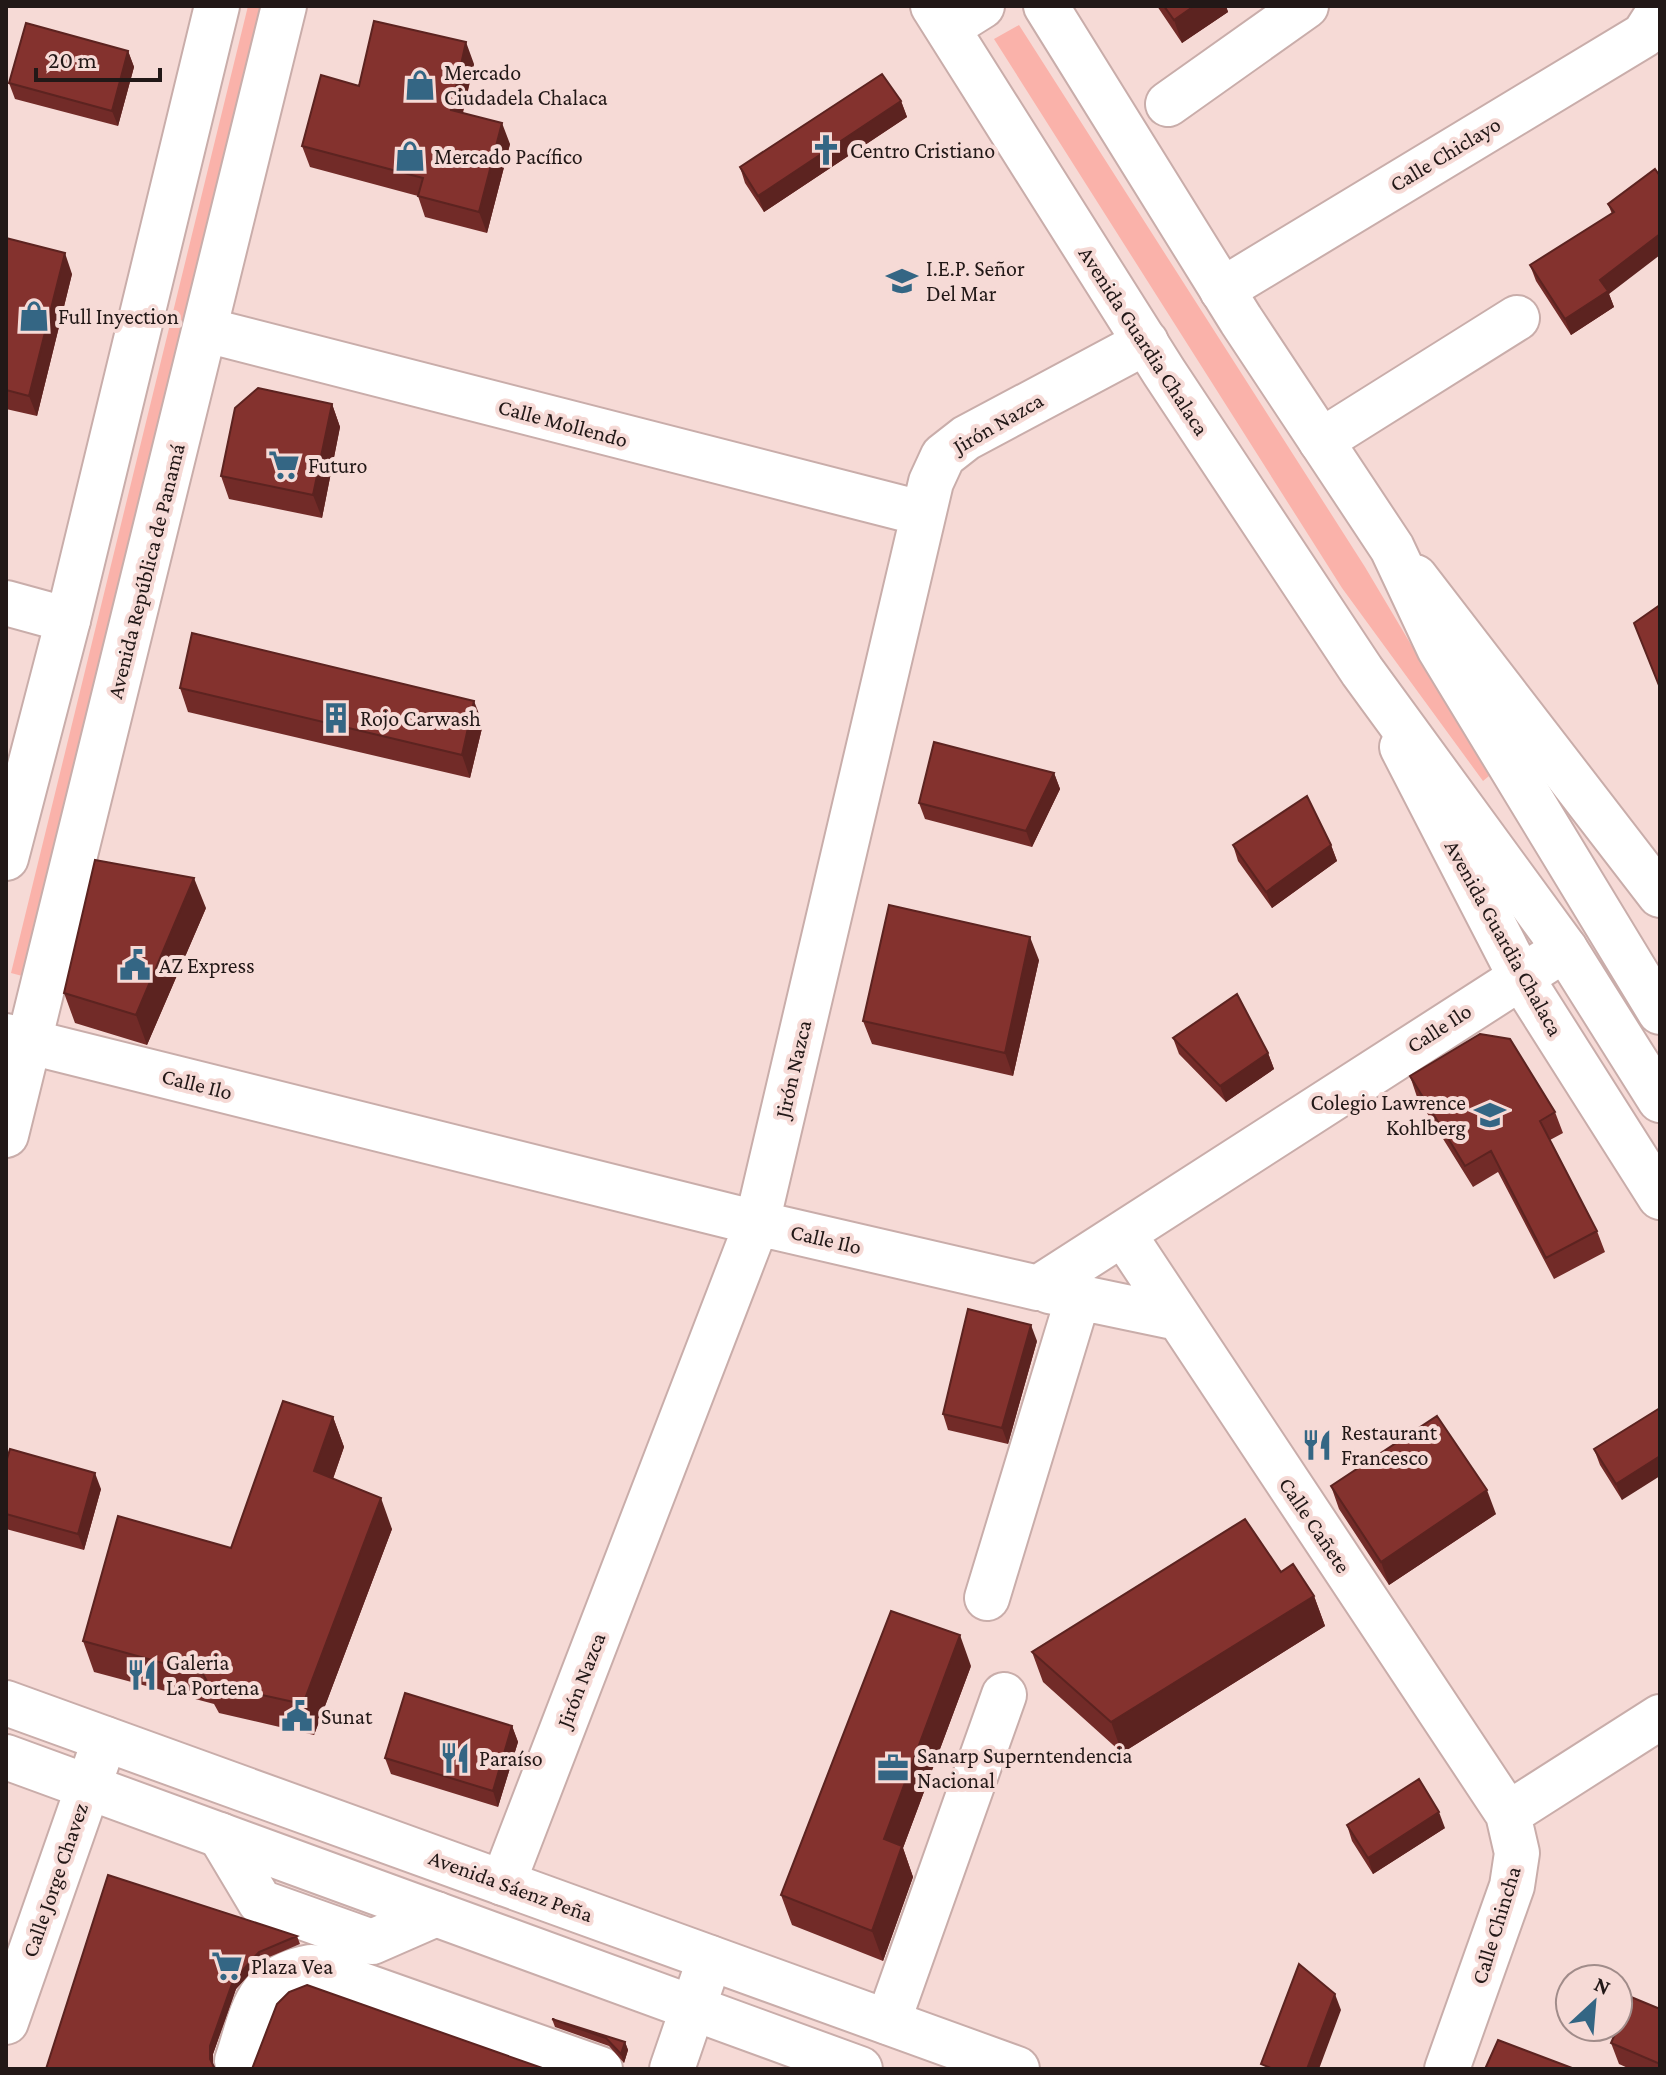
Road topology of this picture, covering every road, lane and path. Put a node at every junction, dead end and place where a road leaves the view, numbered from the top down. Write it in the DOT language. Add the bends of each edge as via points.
graph roads {
  1 [pos="217,6"];
  2 [pos="284,6"];
  3 [pos="1046,6"];
  4 [pos="1306,6"];
  5 [pos="954,13"];
  6 [pos="1650,30"];
  7 [pos="1168,104"];
  8 [pos="1222,290"];
  9 [pos="1517,318"];
  10 [pos="206,330"];
  11 [pos="1146,342"];
  12 [pos="1321,441"];
  13 [pos="921,513"];
  14 [pos="1392,548"];
  15 [pos="6,603"];
  16 [pos="68,620"];
  17 [pos="1362,671"];
  18 [pos="6,858"];
  19 [pos="1660,895"];
  20 [pos="1565,949"];
  21 [pos="1520,976"];
  22 [pos="1660,1012"];
  23 [pos="17,1039"];
  24 [pos="1660,1100"];
  25 [pos="6,1135"];
  26 [pos="1660,1197"];
  27 [pos="757,1223"];
  28 [pos="1124,1235"];
  29 [pos="1058,1293"];
  30 [pos="1178,1318"];
  31 [pos="987,1598"];
  32 [pos="1004,1695"];
  33 [pos="6,1703"];
  34 [pos="1660,1717"];
  35 [pos="105,1739"];
  36 [pos="6,1757"];
  37 [pos="88,1787"];
  38 [pos="1508,1814"];
  39 [pos="503,1883"];
  40 [pos="710,1958"];
  41 [pos="692,2008"];
  42 [pos="6,2022"];
  43 [pos="888,2022"];
  44 [pos="237,2061"];
  45 [pos="600,2069"];
  46 [pos="672,2069"];
  47 [pos="860,2069"];
  48 [pos="1017,2069"];
  49 [pos="1447,2069"];
  1 -- 16 [label="street"];
  2 -- 10 [label="street, Avenida República de Panamá"];
  3 -- 8 [label="street"];
  4 -- 7 [label="street"];
  5 -- 11 [label="street, Avenida Guardia Chalaca"];
  6 -- 8 [label="street, Calle Chiclayo"];
  8 -- 12 [label="street"];
  9 -- 12 [label="street"];
  10 -- 13 [label="street, Calle Mollendo"];
  10 -- 23 [label="street, Avenida República de Panamá"];
  11 -- 13 [label="street, Jirón Nazca" via="966,438 943,456"];
  11 -- 17 [label="street, Avenida Guardia Chalaca"];
  12 -- 14 [label="street"];
  13 -- 27 [label="street, Jirón Nazca"];
  14 -- 19 [label="street"];
  14 -- 22 [label="street" via="1439,648"];
  15 -- 16 [label="street"];
  16 -- 18 [label="street"];
  17 -- 20 [label="street, Avenida Guardia Chalaca"];
  17 -- 21 [label="street, Avenida Guardia Chalaca"];
  20 -- 21 [label="street, Calle Ilo"];
  20 -- 24 [label="street, Avenida Guardia Chalaca"];
  21 -- 26 [label="street, Avenida Guardia Chalaca"];
  21 -- 28 [label="street, Calle Ilo"];
  23 -- 25 [label="street, Avenida República de Panamá"];
  23 -- 27 [label="street, Calle Ilo"];
  27 -- 29 [label="street, Calle Ilo"];
  27 -- 39 [label="street, Jirón Nazca"];
  28 -- 29 [label="street, Calle Ilo"];
  28 -- 30 [label="street, Calle Cañete"];
  29 -- 30 [label="street"];
  29 -- 31 [label="street"];
  30 -- 38 [label="street, Calle Cañete"];
  32 -- 43 [label="street"];
  33 -- 35 [label="street, Avenida Sáenz Peña"];
  34 -- 38 [label="street"];
  35 -- 37 [label="street, Calle Jorge Chavez"];
  35 -- 39 [label="street, Avenida Sáenz Peña"];
  36 -- 37 [label="street"];
  37 -- 41 [label="street"];
  37 -- 42 [label="street, Calle Jorge Chavez"];
  38 -- 49 [label="street, Calle Chincha" via="1517,1853 1512,1886"];
  39 -- 40 [label="street, Avenida Sáenz Peña"];
  40 -- 41 [label="street"];
  40 -- 43 [label="street, Avenida Sáenz Peña"];
  41 -- 46 [label="street"];
  41 -- 47 [label="street"];
  43 -- 48 [label="street, Avenida Sáenz Peña"];
  44 -- 45 [label="street" via="267,1985 286,1971 311,1967"];
}
